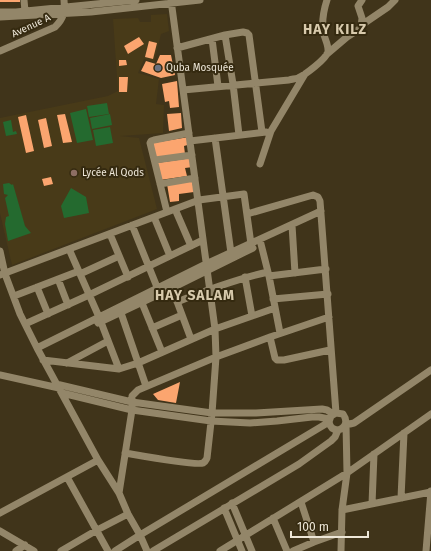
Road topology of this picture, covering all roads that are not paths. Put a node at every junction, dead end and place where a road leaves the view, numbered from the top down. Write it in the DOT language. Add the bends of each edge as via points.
graph roads {
  1 [pos="24,0"];
  2 [pos="136,0"];
  3 [pos="200,0"];
  4 [pos="327,0"];
  5 [pos="362,0"];
  6 [pos="395,0"];
  7 [pos="161,2"];
  8 [pos="171,2"];
  9 [pos="64,7"];
  10 [pos="25,11"];
  11 [pos="0,12"];
  12 [pos="0,17"];
  13 [pos="361,28"];
  14 [pos="225,35"];
  15 [pos="212,39"];
  16 [pos="178,48"];
  17 [pos="0,51"];
  18 [pos="327,54"];
  19 [pos="305,74"];
  20 [pos="256,83"];
  21 [pos="233,84"];
  22 [pos="218,86"];
  23 [pos="183,90"];
  24 [pos="271,131"];
  25 [pos="262,132"];
  26 [pos="189,133"];
  27 [pos="239,135"];
  28 [pos="215,138"];
  29 [pos="190,141"];
  30 [pos="192,155"];
  31 [pos="155,160"];
  32 [pos="260,164"];
  33 [pos="195,178"];
  34 [pos="160,184"];
  35 [pos="223,197"];
  36 [pos="199,200"];
  37 [pos="175,209"];
  38 [pos="167,212"];
  39 [pos="247,214"];
  40 [pos="321,214"];
  41 [pos="154,217"];
  42 [pos="132,225"];
  43 [pos="292,227"];
  44 [pos="110,234"];
  45 [pos="203,240"];
  46 [pos="260,242"];
  47 [pos="251,244"];
  48 [pos="191,246"];
  49 [pos="69,249"];
  50 [pos="0,251"];
  51 [pos="231,253"];
  52 [pos="119,256"];
  53 [pos="170,256"];
  54 [pos="149,266"];
  55 [pos="207,268"];
  56 [pos="326,269"];
  57 [pos="79,273"];
  58 [pos="295,273"];
  59 [pos="2,274"];
  60 [pos="268,274"];
  61 [pos="128,277"];
  62 [pos="245,277"];
  63 [pos="58,279"];
  64 [pos="37,287"];
  65 [pos="172,288"];
  66 [pos="210,289"];
  67 [pos="159,291"];
  68 [pos="328,294"];
  69 [pos="89,295"];
  70 [pos="14,296"];
  71 [pos="273,299"];
  72 [pos="177,302"];
  73 [pos="142,303"];
  74 [pos="68,305"];
  75 [pos="275,308"];
  76 [pos="121,312"];
  77 [pos="48,314"];
  78 [pos="182,315"];
  79 [pos="252,316"];
  80 [pos="329,318"];
  81 [pos="100,320"];
  82 [pos="25,324"];
  83 [pos="152,328"];
  84 [pos="216,329"];
  85 [pos="280,333"];
  86 [pos="270,337"];
  87 [pos="191,339"];
  88 [pos="108,341"];
  89 [pos="38,350"];
  90 [pos="330,350"];
  91 [pos="162,352"];
  92 [pos="216,356"];
  93 [pos="43,360"];
  94 [pos="67,363"];
  95 [pos="138,363"];
  96 [pos="119,369"];
  97 [pos="431,370"];
  98 [pos="0,375"];
  99 [pos="146,386"];
  100 [pos="59,388"];
  101 [pos="132,406"];
  102 [pos="212,413"];
  103 [pos="431,414"];
  104 [pos="332,417"];
  105 [pos="211,421"];
  106 [pos="346,424"];
  107 [pos="339,430"];
  108 [pos="404,433"];
  109 [pos="346,443"];
  110 [pos="125,454"];
  111 [pos="374,454"];
  112 [pos="98,460"];
  113 [pos="347,473"];
  114 [pos="67,478"];
  115 [pos="431,491"];
  116 [pos="119,493"];
  117 [pos="401,498"];
  118 [pos="301,502"];
  119 [pos="232,503"];
  120 [pos="372,504"];
  121 [pos="224,508"];
  122 [pos="342,510"];
  123 [pos="0,513"];
  124 [pos="128,514"];
  125 [pos="274,518"];
  126 [pos="97,530"];
  127 [pos="1,532"];
  128 [pos="342,532"];
  129 [pos="140,535"];
  130 [pos="246,536"];
  131 [pos="238,541"];
  132 [pos="314,542"];
  133 [pos="25,545"];
  134 [pos="16,551"];
  135 [pos="34,551"];
  136 [pos="61,551"];
  137 [pos="108,551"];
  138 [pos="115,551"];
  139 [pos="147,551"];
  140 [pos="153,551"];
  141 [pos="220,551"];
  142 [pos="242,551"];
  143 [pos="252,551"];
  144 [pos="287,551"];
  145 [pos="293,551"];
  146 [pos="341,551"];
  147 [pos="426,551"];
  1 -- 10 [label="street"];
  2 -- 9 [label="street"];
  3 -- 8 [label="street"];
  4 -- 18 [label="street" via="323,25"];
  5 -- 13 [label="street" via="358,6 362,18"];
  6 -- 13 [label="street"];
  7 -- 8 [label="street"];
  7 -- 9 [label="street"];
  8 -- 16 [label="street"];
  9 -- 10 [label="street"];
  9 -- 12 [label="street"];
  9 -- 17 [label="street, Avenue A" via="60,21 55,27"];
  10 -- 11 [label="street"];
  13 -- 18 [label="street"];
  14 -- 15 [label="street"];
  14 -- 20 [label="street" via="243,32 249,36"];
  14 -- 21 [label="street"];
  15 -- 16 [label="street"];
  15 -- 22 [label="street"];
  16 -- 23 [label="street"];
  18 -- 19 [label="street"];
  19 -- 20 [label="street" via="289,80"];
  19 -- 24 [label="street"];
  20 -- 21 [label="street"];
  20 -- 25 [label="street"];
  21 -- 22 [label="street"];
  21 -- 27 [label="street"];
  22 -- 23 [label="street"];
  23 -- 26 [label="street"];
  24 -- 25 [label="street"];
  24 -- 32 [label="street"];
  25 -- 27 [label="street"];
  26 -- 29 [label="street"];
  26 -- 31 [label="street" via="151,141"];
  27 -- 28 [label="street"];
  28 -- 29 [label="street"];
  28 -- 35 [label="street"];
  29 -- 30 [label="street"];
  30 -- 31 [label="street"];
  30 -- 33 [label="street"];
  31 -- 34 [label="street"];
  33 -- 34 [label="street"];
  33 -- 36 [label="street"];
  34 -- 38 [label="street"];
  35 -- 36 [label="street"];
  35 -- 39 [label="street" via="244,194"];
  35 -- 51 [label="street"];
  36 -- 37 [label="street"];
  36 -- 45 [label="street"];
  37 -- 38 [label="street"];
  37 -- 48 [label="street"];
  38 -- 41 [label="street"];
  39 -- 40 [label="street" via="313,195 320,201"];
  39 -- 47 [label="street"];
  40 -- 43 [label="street"];
  40 -- 56 [label="street"];
  41 -- 42 [label="street"];
  41 -- 53 [label="street"];
  42 -- 44 [label="street"];
  42 -- 54 [label="street"];
  43 -- 46 [label="street"];
  43 -- 58 [label="street"];
  44 -- 49 [label="street"];
  44 -- 52 [label="street"];
  45 -- 48 [label="street"];
  45 -- 55 [label="street"];
  46 -- 47 [label="street"];
  46 -- 55 [label="street"];
  46 -- 60 [label="street"];
  47 -- 51 [label="street"];
  48 -- 53 [label="street"];
  49 -- 57 [label="street"];
  49 -- 59 [label="street"];
  50 -- 59 [label="street"];
  51 -- 55 [label="street"];
  52 -- 57 [label="street"];
  52 -- 61 [label="street"];
  53 -- 54 [label="street"];
  54 -- 61 [label="street"];
  54 -- 67 [label="street"];
  55 -- 65 [label="street"];
  55 -- 66 [label="street"];
  55 -- 67 [label="street"];
  56 -- 58 [label="street"];
  56 -- 68 [label="street"];
  57 -- 63 [label="street"];
  57 -- 69 [label="street"];
  58 -- 60 [label="street"];
  59 -- 70 [label="street"];
  60 -- 62 [label="street"];
  60 -- 71 [label="street"];
  61 -- 69 [label="street"];
  62 -- 66 [label="street"];
  62 -- 79 [label="street"];
  63 -- 64 [label="street"];
  63 -- 74 [label="street"];
  64 -- 70 [label="street"];
  64 -- 77 [label="street"];
  65 -- 67 [label="street"];
  65 -- 72 [label="street"];
  66 -- 72 [label="street"];
  66 -- 84 [label="street"];
  67 -- 73 [label="street"];
  67 -- 81 [label="street"];
  68 -- 71 [label="street"];
  68 -- 80 [label="street"];
  69 -- 74 [label="street"];
  69 -- 81 [label="street"];
  70 -- 82 [label="street"];
  71 -- 75 [label="street"];
  72 -- 78 [label="street"];
  73 -- 76 [label="street"];
  73 -- 83 [label="street"];
  74 -- 77 [label="street"];
  75 -- 79 [label="street"];
  75 -- 85 [label="street"];
  76 -- 81 [label="street"];
  76 -- 95 [label="street"];
  77 -- 82 [label="street"];
  78 -- 83 [label="street"];
  78 -- 87 [label="street"];
  79 -- 84 [label="street"];
  80 -- 85 [label="street"];
  80 -- 90 [label="street"];
  81 -- 88 [label="street"];
  81 -- 89 [label="street"];
  82 -- 89 [label="street"];
  83 -- 91 [label="street"];
  84 -- 87 [label="street"];
  84 -- 92 [label="street"];
  85 -- 86 [label="street"];
  86 -- 90 [label="street" via="277,360"];
  86 -- 92 [label="street"];
  87 -- 91 [label="street"];
  88 -- 94 [label="street"];
  88 -- 96 [label="street"];
  89 -- 93 [label="street"];
  90 -- 104 [label="street"];
  91 -- 95 [label="street"];
  92 -- 99 [label="street"];
  92 -- 102 [label="street"];
  93 -- 94 [label="street"];
  93 -- 100 [label="street"];
  94 -- 96 [label="street"];
  95 -- 96 [label="street"];
  95 -- 99 [label="street"];
  97 -- 106 [label="street" via="354,423"];
  98 -- 100 [label="street"];
  99 -- 101 [label="street" via="132,396"];
  100 -- 101 [label="street"];
  100 -- 101 [label="street"];
  100 -- 112 [label="street"];
  101 -- 102 [label="street"];
  101 -- 105 [label="street"];
  101 -- 110 [label="street"];
  102 -- 104 [label="street" via="322,409 327,410"];
  102 -- 105 [label="street"];
  103 -- 108 [label="street"];
  104 -- 105 [label="street" via="250,423"];
  104 -- 106 [label="street" via="343,414"];
  104 -- 107 [label="street" via="330,426"];
  104 -- 129 [label="street"];
  105 -- 110 [label="street" via="207,458 203,463"];
  106 -- 107 [label="street"];
  106 -- 109 [label="street"];
  107 -- 109 [label="street"];
  107 -- 119 [label="street" via="331,441 299,464"];
  108 -- 111 [label="street"];
  108 -- 117 [label="street"];
  109 -- 113 [label="street"];
  110 -- 116 [label="street"];
  111 -- 113 [label="street"];
  111 -- 120 [label="street"];
  112 -- 114 [label="street"];
  112 -- 116 [label="street"];
  113 -- 118 [label="street"];
  113 -- 122 [label="street"];
  114 -- 123 [label="street"];
  114 -- 126 [label="street"];
  115 -- 117 [label="street"];
  115 -- 147 [label="street"];
  116 -- 124 [label="street"];
  117 -- 120 [label="street"];
  118 -- 125 [label="street"];
  118 -- 132 [label="street"];
  119 -- 121 [label="street"];
  119 -- 130 [label="street"];
  120 -- 122 [label="street"];
  121 -- 131 [label="street"];
  121 -- 140 [label="street"];
  122 -- 128 [label="street"];
  124 -- 126 [label="street"];
  124 -- 129 [label="street"];
  125 -- 130 [label="street"];
  125 -- 144 [label="street"];
  126 -- 136 [label="street"];
  126 -- 137 [label="street"];
  127 -- 133 [label="street"];
  128 -- 132 [label="street"];
  128 -- 146 [label="street"];
  129 -- 138 [label="street"];
  129 -- 139 [label="street"];
  130 -- 131 [label="street"];
  130 -- 143 [label="street"];
  131 -- 141 [label="street"];
  131 -- 142 [label="street"];
  132 -- 145 [label="street"];
  133 -- 134 [label="street"];
  133 -- 135 [label="street"];
}
